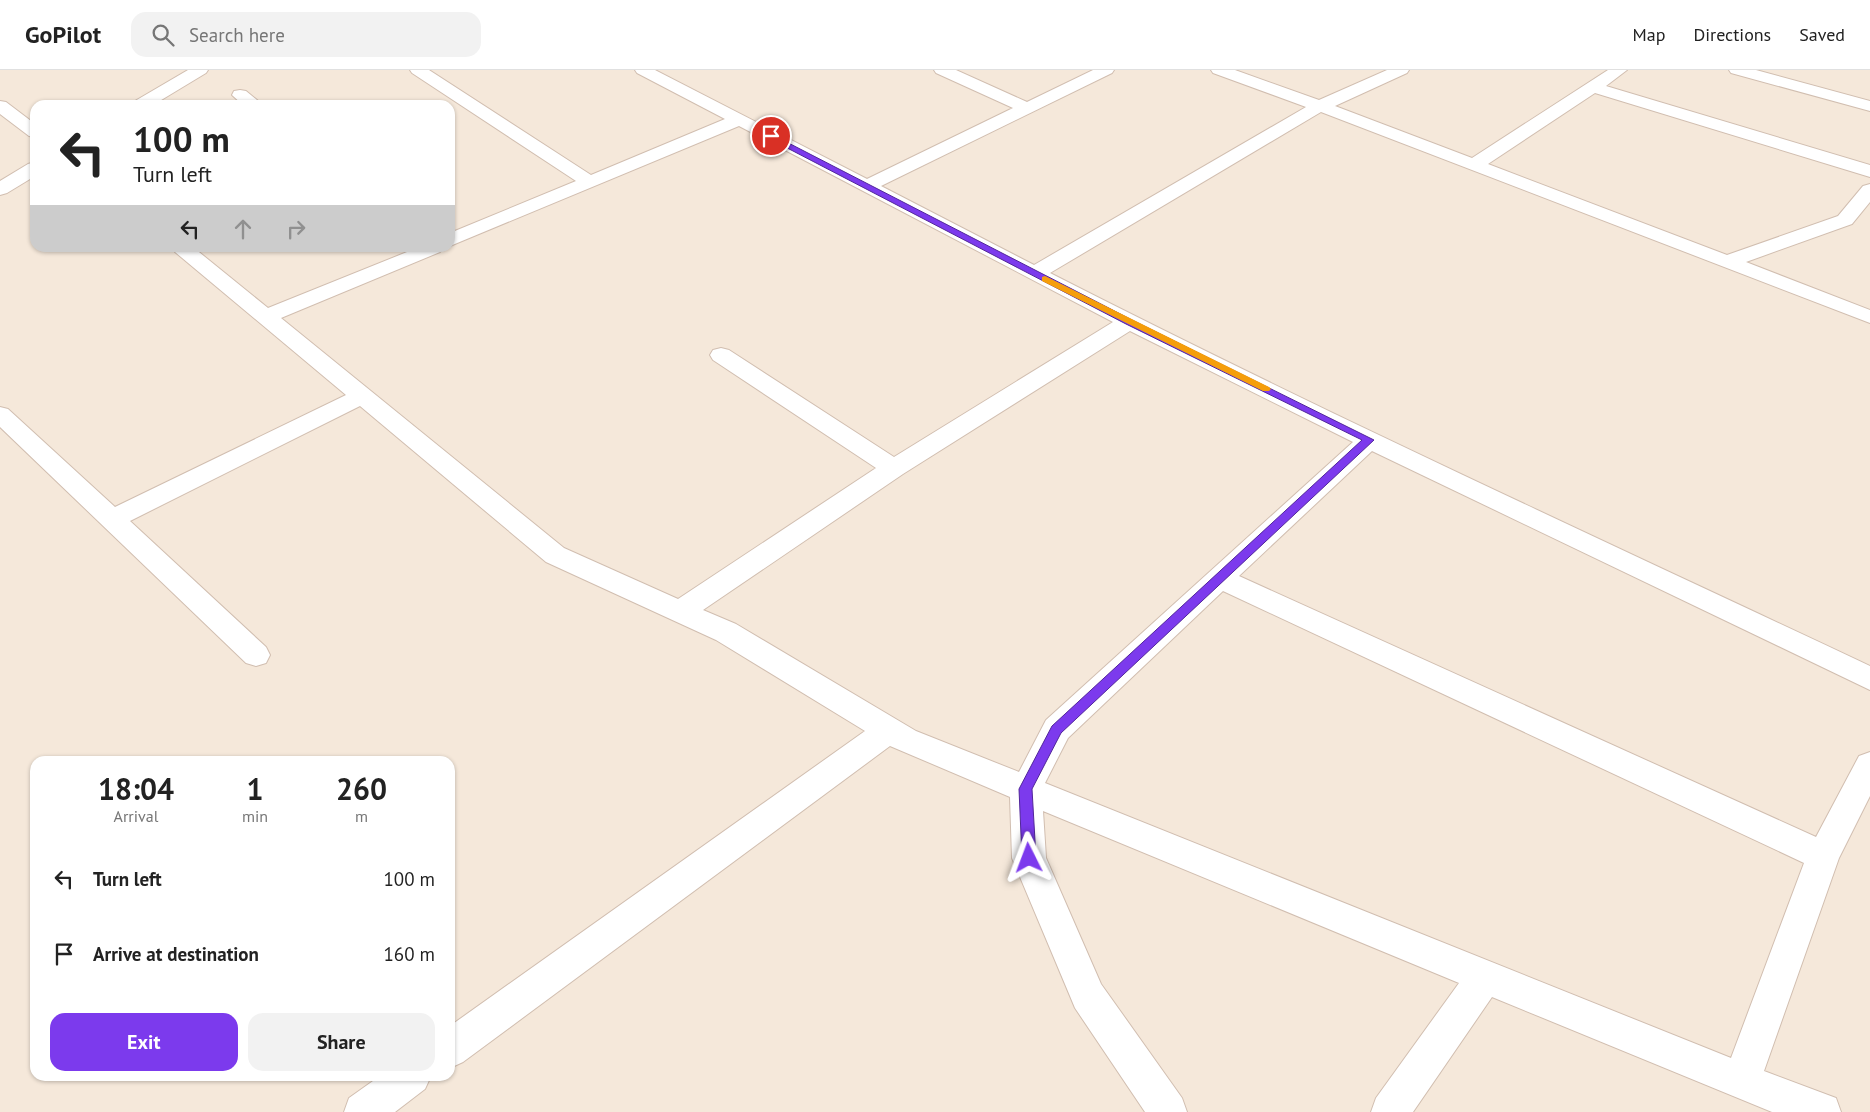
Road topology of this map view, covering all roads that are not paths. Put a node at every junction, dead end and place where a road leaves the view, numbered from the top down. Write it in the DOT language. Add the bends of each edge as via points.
graph roads {
  1 [pos="200,70"];
  2 [pos="418,70"];
  3 [pos="643,70"];
  4 [pos="942,70"];
  5 [pos="1106,70"];
  6 [pos="1219,70"];
  7 [pos="1401,70"];
  8 [pos="1619,70"];
  9 [pos="1737,70"];
  10 [pos="1593,87"];
  11 [pos="149,100"];
  12 [pos="0,106"];
  13 [pos="1320,106"];
  14 [pos="1870,106"];
  15 [pos="1027,108"];
  16 [pos="739,120"];
  17 [pos="23,130"];
  18 [pos="1474,165"];
  19 [pos="30,171"];
  20 [pos="1870,171"];
  21 [pos="590,182"];
  22 [pos="866,186"];
  23 [pos="0,189"];
  24 [pos="1870,190"];
  25 [pos="455,238"];
  26 [pos="187,252"];
  27 [pos="423,252"];
  28 [pos="1726,262"];
  29 [pos="1035,273"];
  30 [pos="265,317"];
  31 [pos="1870,317"];
  32 [pos="1129,322"];
  33 [pos="722,355"];
  34 [pos="362,396"];
  35 [pos="0,414"];
  36 [pos="1368,440"];
  37 [pos="894,468"];
  38 [pos="112,519"];
  39 [pos="1219,578"];
  40 [pos="681,611"];
  41 [pos="256,655"];
  42 [pos="1870,679"];
  43 [pos="889,730"];
  44 [pos="1870,765"];
  45 [pos="1026,789"];
  46 [pos="1823,856"];
  47 [pos="1484,977"];
  48 [pos="455,1045"];
  49 [pos="405,1081"];
  50 [pos="1741,1081"];
  51 [pos="363,1112"];
  52 [pos="1168,1112"];
  53 [pos="1390,1112"];
  54 [pos="1822,1112"];
  1 -- 11 [label="street"];
  2 -- 21 [label="street"];
  3 -- 16 [label="street"];
  4 -- 15 [label="street"];
  5 -- 15 [label="street"];
  6 -- 13 [label="street"];
  7 -- 13 [label="street"];
  8 -- 10 [label="street"];
  9 -- 14 [label="street"];
  10 -- 18 [label="street"];
  10 -- 20 [label="street"];
  12 -- 17 [label="street"];
  13 -- 18 [label="street"];
  13 -- 29 [label="street"];
  15 -- 22 [label="street"];
  16 -- 21 [label="street"];
  16 -- 22 [label="street"];
  18 -- 28 [label="street"];
  19 -- 23 [label="street"];
  21 -- 25 [label="street"];
  22 -- 29 [label="street"];
  24 -- 28 [label="street" via="1845,220"];
  26 -- 30 [label="street"];
  27 -- 30 [label="street"];
  28 -- 31 [label="street"];
  29 -- 32 [label="street"];
  30 -- 34 [label="street"];
  32 -- 36 [label="street"];
  32 -- 37 [label="street"];
  33 -- 37 [label="street"];
  34 -- 38 [label="street"];
  34 -- 40 [label="street" via="556,555"];
  35 -- 38 [label="street"];
  36 -- 39 [label="street"];
  36 -- 42 [label="street"];
  37 -- 40 [label="street"];
  38 -- 41 [label="street"];
  39 -- 45 [label="street" via="1057,729"];
  39 -- 46 [label="street"];
  40 -- 43 [label="street" via="726,632"];
  43 -- 45 [label="street" via="905,740"];
  43 -- 48 [label="street"];
  44 -- 46 [label="street"];
  45 -- 47 [label="street"];
  45 -- 52 [label="street" via="1029,858 1088,996"];
  46 -- 50 [label="street"];
  47 -- 50 [label="street"];
  47 -- 53 [label="street"];
  49 -- 51 [label="street"];
  50 -- 54 [label="street"];
}
